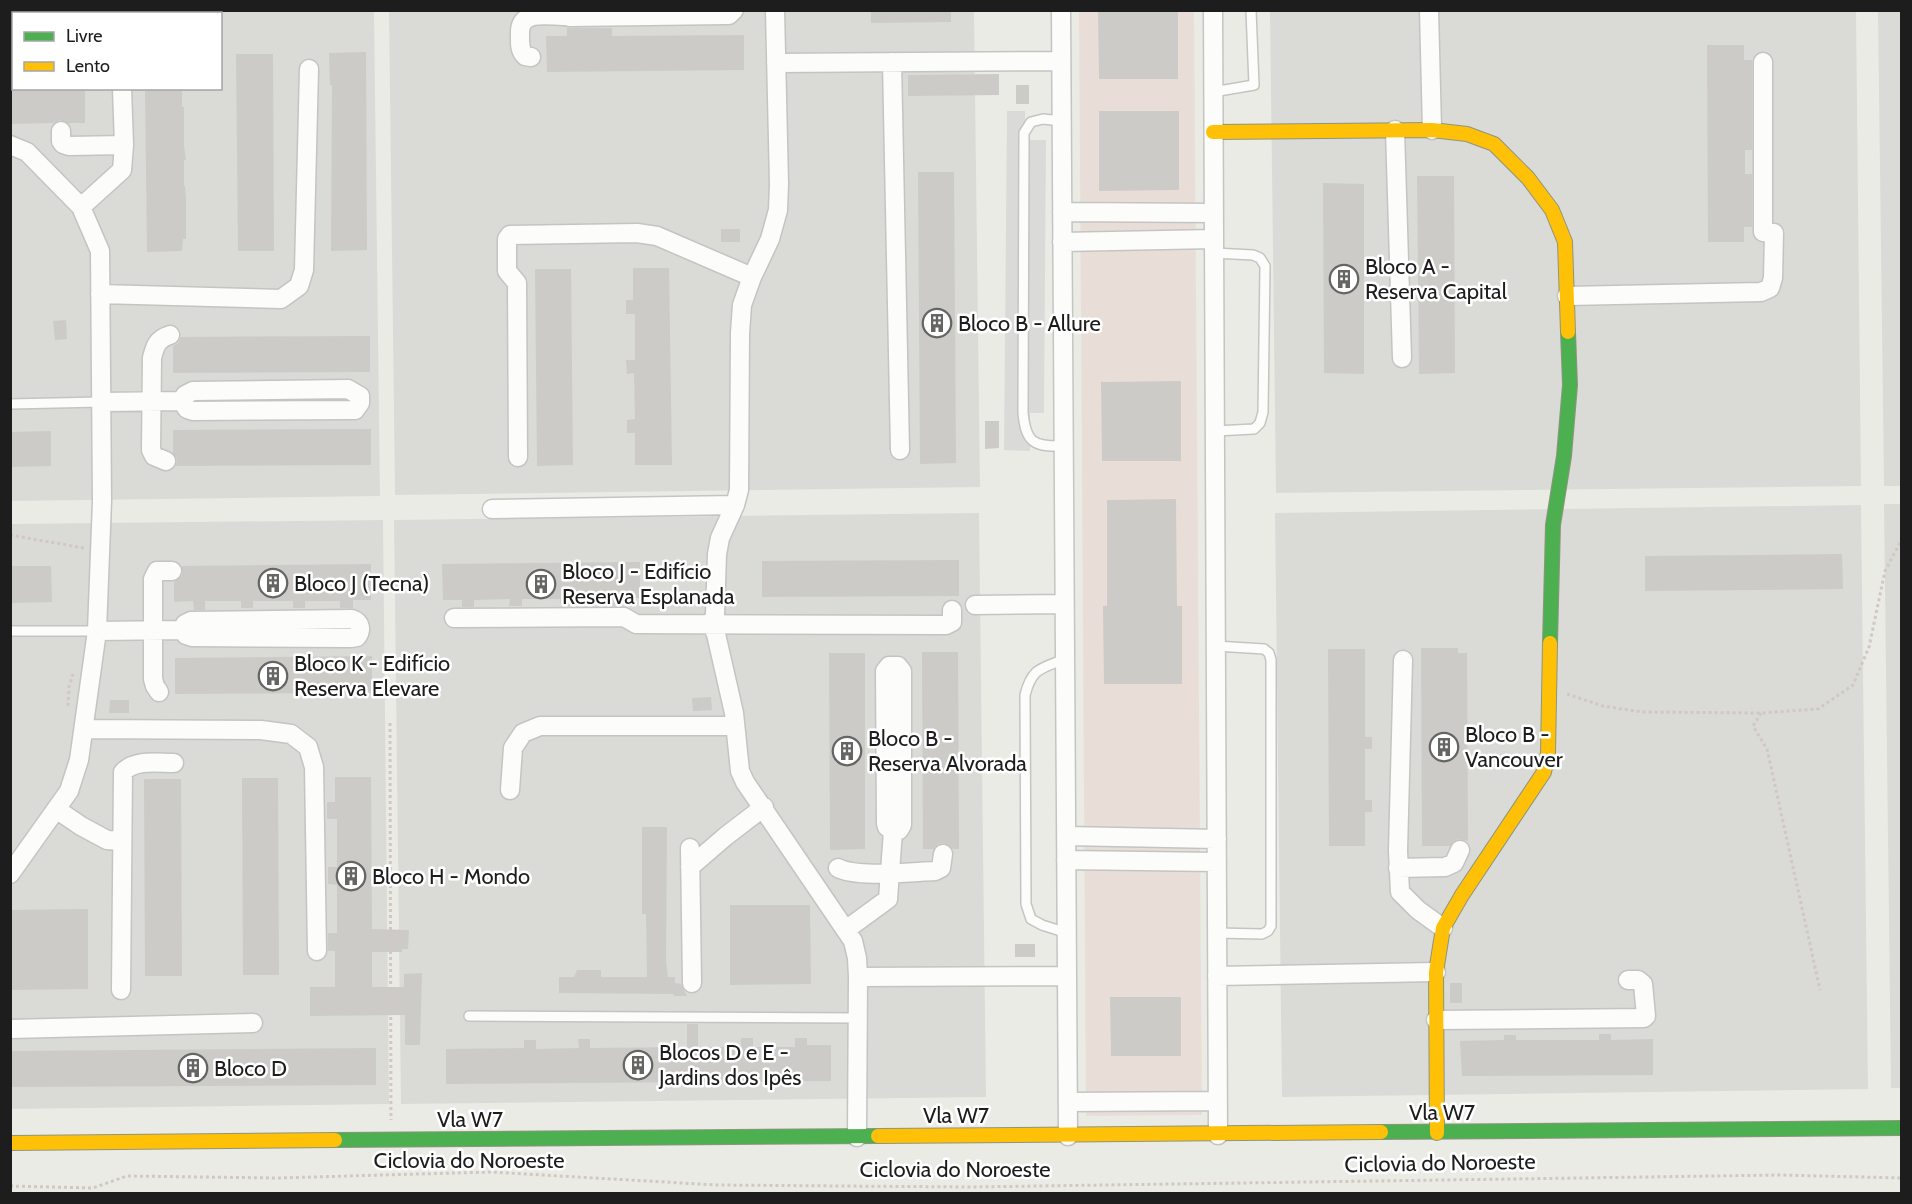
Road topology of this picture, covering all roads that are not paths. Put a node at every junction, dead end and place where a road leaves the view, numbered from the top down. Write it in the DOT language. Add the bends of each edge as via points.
graph roads {
  1 [pos="734,10"];
  2 [pos="775,10"];
  3 [pos="1061,10"];
  4 [pos="1213,10"];
  5 [pos="1251,10"];
  6 [pos="1429,10"];
  7 [pos="563,13"];
  8 [pos="531,57"];
  9 [pos="1061,61"];
  10 [pos="892,62"];
  11 [pos="1763,62"];
  12 [pos="776,63"];
  13 [pos="309,69"];
  14 [pos="122,90"];
  15 [pos="1213,92"];
  16 [pos="1062,121"];
  17 [pos="1395,130"];
  18 [pos="1432,130"];
  19 [pos="61,131"];
  20 [pos="1213,132"];
  21 [pos="10,145"];
  22 [pos="124,145"];
  23 [pos="81,207"];
  24 [pos="1062,212"];
  25 [pos="1214,213"];
  26 [pos="1062,242"];
  27 [pos="1214,246"];
  28 [pos="752,277"];
  29 [pos="100,294"];
  30 [pos="1567,296"];
  31 [pos="170,335"];
  32 [pos="1402,358"];
  33 [pos="152,401"];
  34 [pos="182,401"];
  35 [pos="101,402"];
  36 [pos="10,404"];
  37 [pos="1215,431"];
  38 [pos="1064,446"];
  39 [pos="900,450"];
  40 [pos="518,457"];
  41 [pos="166,461"];
  42 [pos="735,505"];
  43 [pos="492,509"];
  44 [pos="172,570"];
  45 [pos="1065,604"];
  46 [pos="975,605"];
  47 [pos="952,610"];
  48 [pos="454,618"];
  49 [pos="712,625"];
  50 [pos="154,630"];
  51 [pos="184,630"];
  52 [pos="10,631"];
  53 [pos="97,631"];
  54 [pos="1216,646"];
  55 [pos="1065,659"];
  56 [pos="1403,660"];
  57 [pos="159,692"];
  58 [pos="735,726"];
  59 [pos="84,729"];
  60 [pos="174,764"];
  61 [pos="510,790"];
  62 [pos="764,807"];
  63 [pos="56,808"];
  64 [pos="893,831"];
  65 [pos="1066,837"];
  66 [pos="1217,839"];
  67 [pos="122,841"];
  68 [pos="690,848"];
  69 [pos="1460,850"];
  70 [pos="943,854"];
  71 [pos="1066,860"];
  72 [pos="1217,862"];
  73 [pos="690,867"];
  74 [pos="838,867"];
  75 [pos="1398,868"];
  76 [pos="891,872"];
  77 [pos="10,874"];
  78 [pos="1443,928"];
  79 [pos="847,929"];
  80 [pos="1067,933"];
  81 [pos="1217,933"];
  82 [pos="317,951"];
  83 [pos="1436,972"];
  84 [pos="1067,976"];
  85 [pos="1218,976"];
  86 [pos="858,977"];
  87 [pos="1628,980"];
  88 [pos="692,983"];
  89 [pos="121,990"];
  90 [pos="469,1016"];
  91 [pos="857,1018"];
  92 [pos="1436,1020"];
  93 [pos="253,1023"];
  94 [pos="10,1029"];
  95 [pos="1218,1101"];
  96 [pos="1068,1102"];
  97 [pos="1902,1128"];
  98 [pos="1437,1133"];
  99 [pos="1218,1135"];
  100 [pos="1068,1136"];
  101 [pos="856,1137"];
  102 [pos="10,1143"];
  1 -- 7 [label="street" via="726,15"];
  2 -- 12 [label="street"];
  3 -- 9 [label="street"];
  4 -- 15 [label="street"];
  5 -- 15 [label="lane" via="1254,85"];
  6 -- 18 [label="street"];
  7 -- 8 [label="street" via="528,16 523,20 519,30 520,51"];
  9 -- 10 [label="street"];
  9 -- 16 [label="street"];
  10 -- 12 [label="street"];
  10 -- 39 [label="street"];
  11 -- 30 [label="street" via="1763,232 1774,233 1770,288 1761,292"];
  12 -- 28 [label="street" via="778,210 770,239"];
  13 -- 29 [label="street" via="304,270 299,286 281,299"];
  14 -- 22 [label="street"];
  15 -- 20 [label="street"];
  16 -- 24 [label="street"];
  16 -- 38 [label="lane" via="1031,122 1024,133 1023,413 1028,437 1036,444"];
  17 -- 18 [label="main road"];
  17 -- 20 [label="main road"];
  17 -- 32 [label="street"];
  18 -- 30 [label="main road" via="1467,134 1494,144 1528,178 1552,210 1565,242"];
  19 -- 22 [label="street" via="61,141 69,146"];
  20 -- 25 [label="street"];
  21 -- 23 [label="street" via="27,152"];
  22 -- 23 [label="street" via="122,170"];
  23 -- 29 [label="street" via="100,251"];
  24 -- 25 [label="street"];
  24 -- 26 [label="street"];
  25 -- 27 [label="street"];
  26 -- 27 [label="street"];
  26 -- 38 [label="street"];
  27 -- 37 [label="street"];
  27 -- 37 [label="lane" via="1253,255 1264,266 1260,423 1254,429"];
  28 -- 40 [label="street" via="657,236 510,235 507,270 517,283"];
  28 -- 42 [label="street" via="742,305 739,490"];
  29 -- 35 [label="street"];
  30 -- 78 [label="main road" via="1570,384 1553,525 1548,753 1544,772"];
  31 -- 33 [label="street" via="161,337 155,345"];
  33 -- 34 [label="street"];
  33 -- 35 [label="street"];
  33 -- 41 [label="street" via="151,450 154,456"];
  34 -- 34 [label="street" via="193,411 345,411 357,409 360,396 348,389 193,391"];
  35 -- 36 [label="lane"];
  35 -- 53 [label="street"];
  37 -- 54 [label="street"];
  38 -- 45 [label="street"];
  42 -- 43 [label="street"];
  42 -- 49 [label="street" via="720,538"];
  44 -- 50 [label="street" via="154,574"];
  45 -- 46 [label="street"];
  45 -- 55 [label="street"];
  47 -- 49 [label="street" via="952,622 946,626"];
  48 -- 49 [label="street" via="624,617 636,624"];
  49 -- 58 [label="street"];
  50 -- 51 [label="street"];
  50 -- 53 [label="street"];
  50 -- 57 [label="street" via="153,679"];
  51 -- 51 [label="street" via="192,637 351,638 357,637 360,627 352,619 191,621"];
  52 -- 53 [label="lane"];
  53 -- 59 [label="street"];
  54 -- 66 [label="street"];
  54 -- 81 [label="lane" via="1264,649 1271,660 1271,926 1262,934"];
  55 -- 65 [label="street"];
  55 -- 80 [label="lane" via="1038,669 1029,680 1026,695 1026,904 1031,919"];
  56 -- 75 [label="street"];
  58 -- 61 [label="street" via="540,726 523,733 513,748"];
  58 -- 62 [label="street" via="740,771"];
  59 -- 63 [label="street" via="80,760 69,791"];
  59 -- 82 [label="street" via="261,730 291,734 308,747 314,767"];
  60 -- 67 [label="street" via="141,764 129,766 123,772"];
  62 -- 73 [label="street"];
  62 -- 79 [label="street"];
  63 -- 67 [label="street" via="107,840"];
  63 -- 77 [label="street"];
  64 -- 64 [label="street" via="902,825 902,671 898,666 889,666 885,672 886,823"];
  64 -- 76 [label="street"];
  65 -- 66 [label="street"];
  65 -- 71 [label="street"];
  66 -- 72 [label="street"];
  67 -- 89 [label="street"];
  68 -- 73 [label="street"];
  69 -- 75 [label="street" via="1454,863 1445,867"];
  70 -- 76 [label="street" via="941,868 935,871"];
  71 -- 72 [label="street"];
  71 -- 80 [label="street"];
  72 -- 81 [label="street"];
  73 -- 88 [label="street"];
  74 -- 76 [label="street" via="859,874"];
  75 -- 78 [label="street" via="1400,892"];
  76 -- 79 [label="street" via="888,899"];
  78 -- 83 [label="main road"];
  79 -- 86 [label="street" via="857,958"];
  80 -- 84 [label="street"];
  81 -- 85 [label="street"];
  83 -- 85 [label="street"];
  83 -- 92 [label="main road"];
  84 -- 86 [label="street"];
  84 -- 96 [label="street"];
  85 -- 95 [label="street"];
  86 -- 91 [label="street"];
  87 -- 92 [label="street" via="1643,984 1644,1018"];
  90 -- 91 [label="lane"];
  91 -- 101 [label="street"];
  92 -- 98 [label="main road"];
  93 -- 94 [label="street"];
  95 -- 96 [label="street"];
  95 -- 99 [label="street"];
  96 -- 100 [label="street"];
  97 -- 98 [label="main road, Vla W7"];
  98 -- 99 [label="main road, Vla W7"];
  99 -- 100 [label="main road, Vla W7"];
  100 -- 101 [label="main road, Vla W7"];
  101 -- 102 [label="main road, Vla W7"];
}
